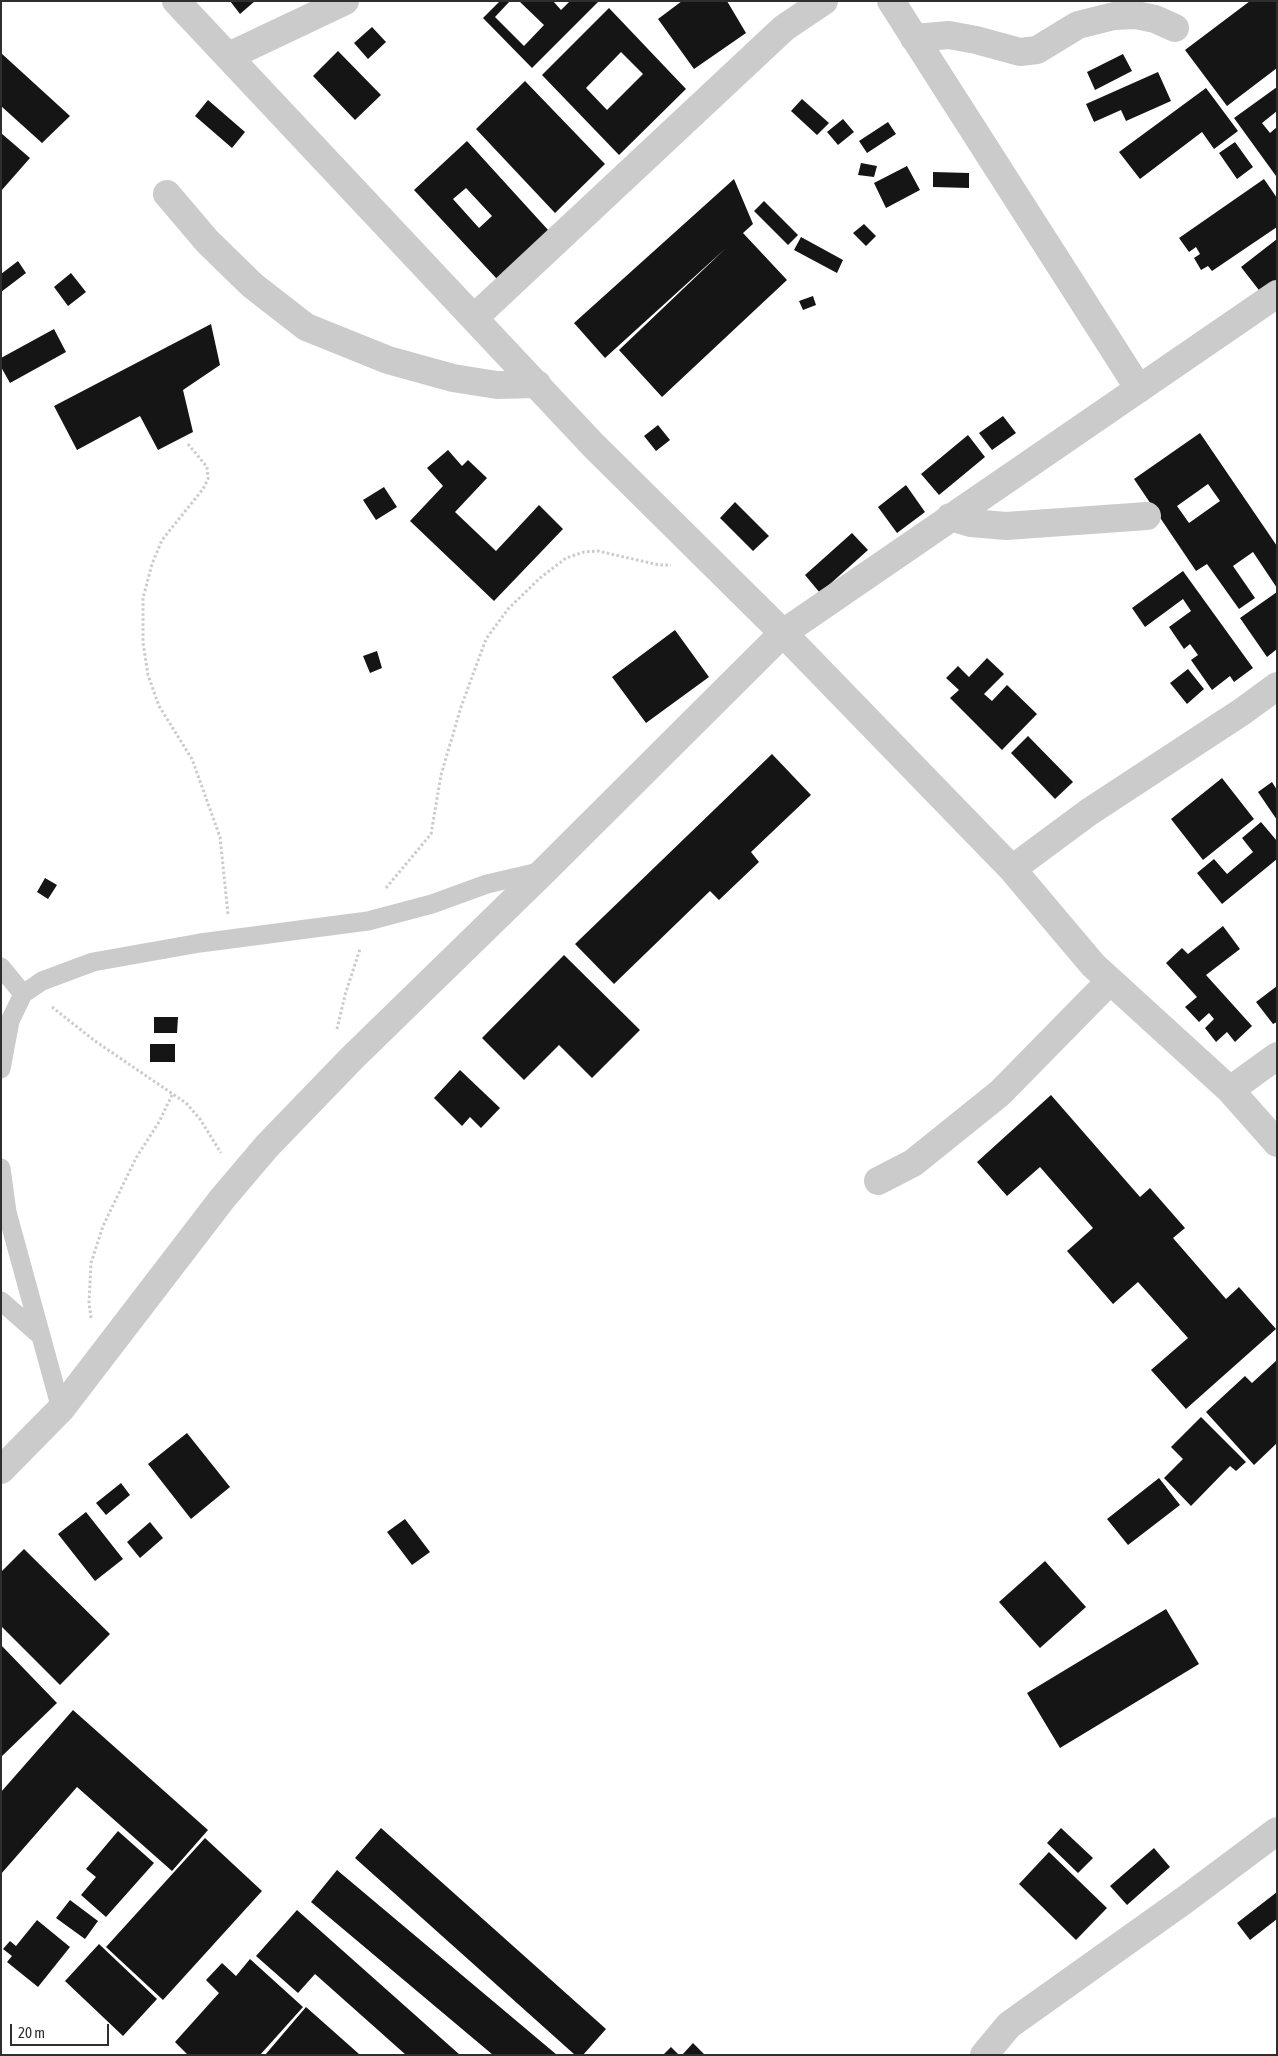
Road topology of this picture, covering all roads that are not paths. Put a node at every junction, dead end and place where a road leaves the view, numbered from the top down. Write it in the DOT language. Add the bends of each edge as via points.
graph roads {
  1 [pos="176,1"];
  2 [pos="345,1"];
  3 [pos="824,1"];
  4 [pos="891,1"];
  5 [pos="1175,28"];
  6 [pos="914,38"];
  7 [pos="229,56"];
  8 [pos="167,194"];
  9 [pos="1277,294"];
  10 [pos="474,318"];
  11 [pos="537,384"];
  12 [pos="1139,389"];
  13 [pos="1147,516"];
  14 [pos="950,517"];
  15 [pos="782,633"];
  16 [pos="1277,686"];
  17 [pos="1012,869"];
  18 [pos="544,871"];
  19 [pos="1,967"];
  20 [pos="1110,981"];
  21 [pos="27,991"];
  22 [pos="1277,1056"];
  23 [pos="1,1069"];
  24 [pos="1230,1090"];
  25 [pos="1277,1143"];
  26 [pos="1,1168"];
  27 [pos="878,1181"];
  28 [pos="1,1301"];
  29 [pos="41,1336"];
  30 [pos="61,1409"];
  31 [pos="1,1470"];
  32 [pos="1277,1831"];
  33 [pos="984,2055"];
  1 -- 7 [label="street"];
  2 -- 7 [label="street"];
  3 -- 10 [label="street" via="784,28"];
  4 -- 6 [label="street"];
  5 -- 6 [label="street" via="1136,15 1114,16 1078,25 1037,50 1020,52 949,35"];
  6 -- 12 [label="street"];
  7 -- 10 [label="street"];
  8 -- 11 [label="street" via="207,241 252,285 306,326 388,360 453,378 497,385"];
  9 -- 12 [label="street"];
  10 -- 11 [label="street"];
  11 -- 15 [label="street" via="593,445"];
  12 -- 14 [label="street"];
  13 -- 14 [label="street" via="1006,526 971,523"];
  14 -- 15 [label="street"];
  15 -- 17 [label="street"];
  15 -- 18 [label="street"];
  16 -- 17 [label="street" via="1243,712 1097,806"];
  17 -- 20 [label="street"];
  18 -- 21 [label="lane" via="487,884 432,904 368,921 93,962 42,981"];
  18 -- 30 [label="street" via="352,1058 267,1146"];
  19 -- 21 [label="lane"];
  20 -- 24 [label="street"];
  20 -- 27 [label="street" via="1000,1093 913,1163"];
  21 -- 23 [label="lane" via="10,1021"];
  22 -- 24 [label="street"];
  24 -- 25 [label="street"];
  26 -- 29 [label="lane" via="7,1212"];
  28 -- 29 [label="lane"];
  29 -- 30 [label="lane"];
  30 -- 31 [label="street"];
  32 -- 33 [label="street" via="1009,2025"];
}
